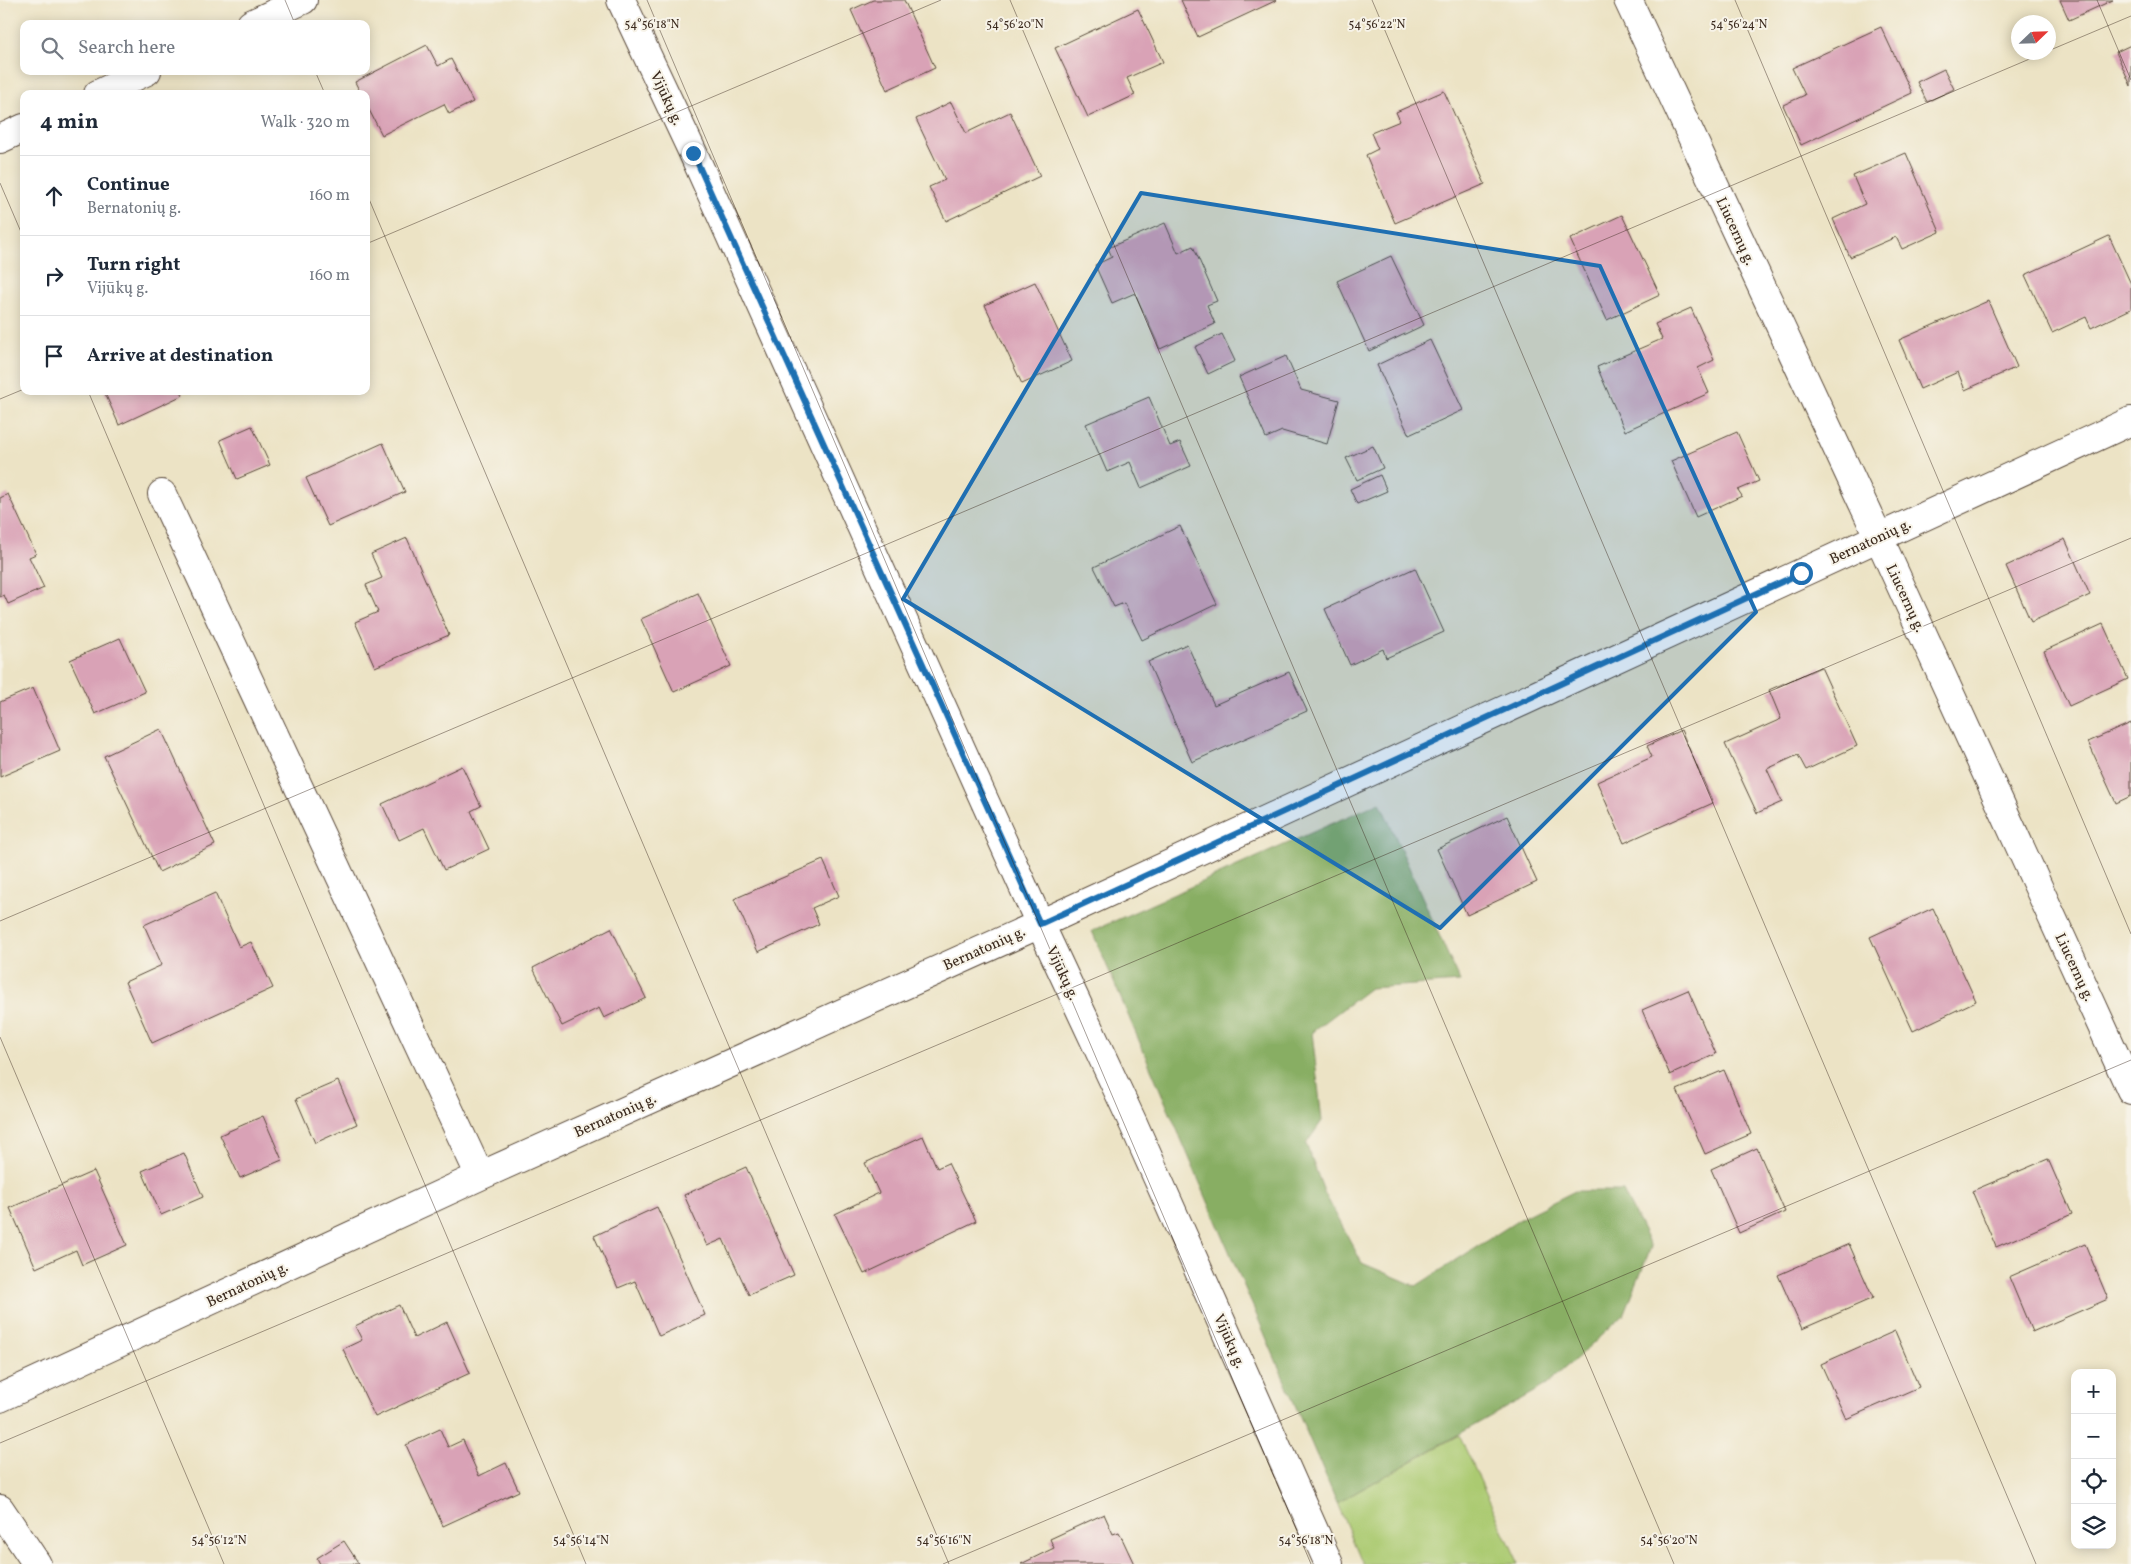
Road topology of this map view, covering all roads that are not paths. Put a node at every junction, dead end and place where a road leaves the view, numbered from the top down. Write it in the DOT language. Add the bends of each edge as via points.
graph roads {
  1 [pos="303,0"];
  2 [pos="621,0"];
  3 [pos="1628,0"];
  4 [pos="260,20"];
  5 [pos="138,75"];
  6 [pos="107,90"];
  7 [pos="20,130"];
  8 [pos="0,139"];
  9 [pos="2131,421"];
  10 [pos="162,494"];
  11 [pos="1879,538"];
  12 [pos="1040,924"];
  13 [pos="2131,1090"];
  14 [pos="480,1176"];
  15 [pos="0,1398"];
  16 [pos="0,1509"];
  17 [pos="37,1564"];
  18 [pos="1329,1564"];
  1 -- 4 [label="street"];
  2 -- 12 [label="street, Vijūkų g."];
  3 -- 11 [label="street, Liucernų g."];
  5 -- 6 [label="street"];
  7 -- 8 [label="street"];
  9 -- 11 [label="street, Bernatonių g."];
  10 -- 14 [label="street"];
  11 -- 12 [label="street, Bernatonių g."];
  11 -- 13 [label="street, Liucernų g."];
  12 -- 14 [label="street, Bernatonių g."];
  12 -- 18 [label="street, Vijūkų g." via="1134,1123"];
  14 -- 15 [label="street, Bernatonių g."];
  16 -- 17 [label="street"];
}
